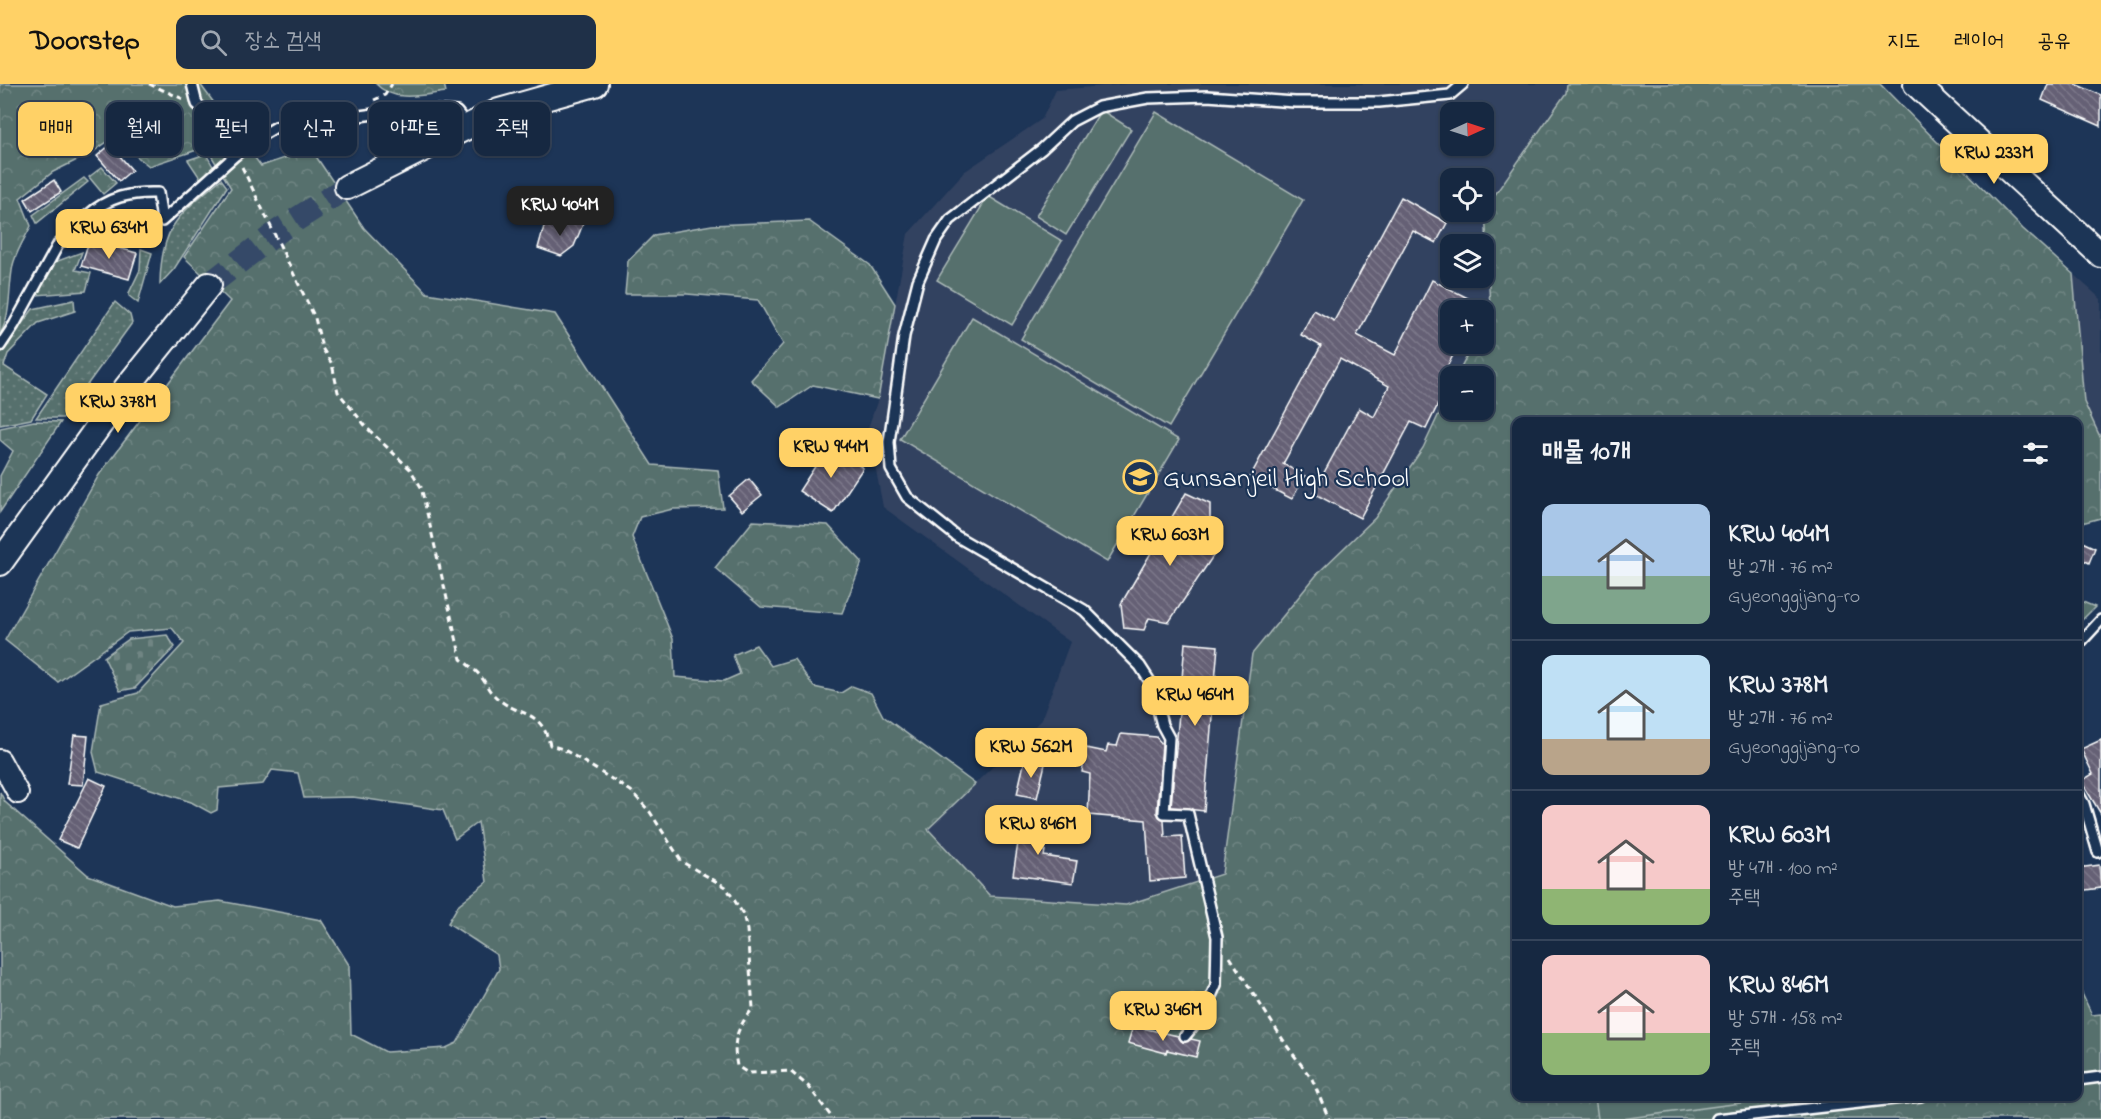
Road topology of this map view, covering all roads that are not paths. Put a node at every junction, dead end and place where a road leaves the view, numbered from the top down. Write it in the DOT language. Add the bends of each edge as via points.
graph roads {
  1 [pos="192,84"];
  2 [pos="595,84"];
  3 [pos="1463,84"];
  4 [pos="1916,84"];
  5 [pos="196,102"];
  6 [pos="468,126"];
  7 [pos="269,131"];
  8 [pos="235,156"];
  9 [pos="347,187"];
  10 [pos="2101,255"];
  11 [pos="208,285"];
  12 [pos="0,346"];
  13 [pos="0,563"];
  14 [pos="2101,620"];
  15 [pos="2082,641"];
  16 [pos="0,760"];
  17 [pos="18,793"];
  18 [pos="2082,800"];
  19 [pos="2098,852"];
  20 [pos="1185,1036"];
  21 [pos="2101,1077"];
  22 [pos="2082,1079"];
  23 [pos="1877,1101"];
  24 [pos="1717,1119"];
  1 -- 5 [label="lane"];
  2 -- 6 [label="street" via="499,111"];
  3 -- 20 [label="lane" via="1450,95 1379,102 1207,96 1148,98 1100,107 1072,121 950,220 936,240 918,281 904,336 890,430 891,469 907,496 956,536 1083,610 1140,666 1151,683 1169,738 1164,813 1188,814 1217,937 1216,984 1203,1014"];
  4 -- 10 [label="street"];
  6 -- 7 [label="lane" via="458,112 435,108 363,113"];
  6 -- 9 [label="street"];
  8 -- 12 [label="lane" via="162,221 158,193 132,192 87,216 47,260 15,325"];
  11 -- 13 [label="street" via="127,387"];
  14 -- 15 [label="lane"];
  16 -- 17 [label="street"];
  18 -- 19 [label="lane"];
  21 -- 22 [label="lane"];
  23 -- 24 [label="lane"];
}
